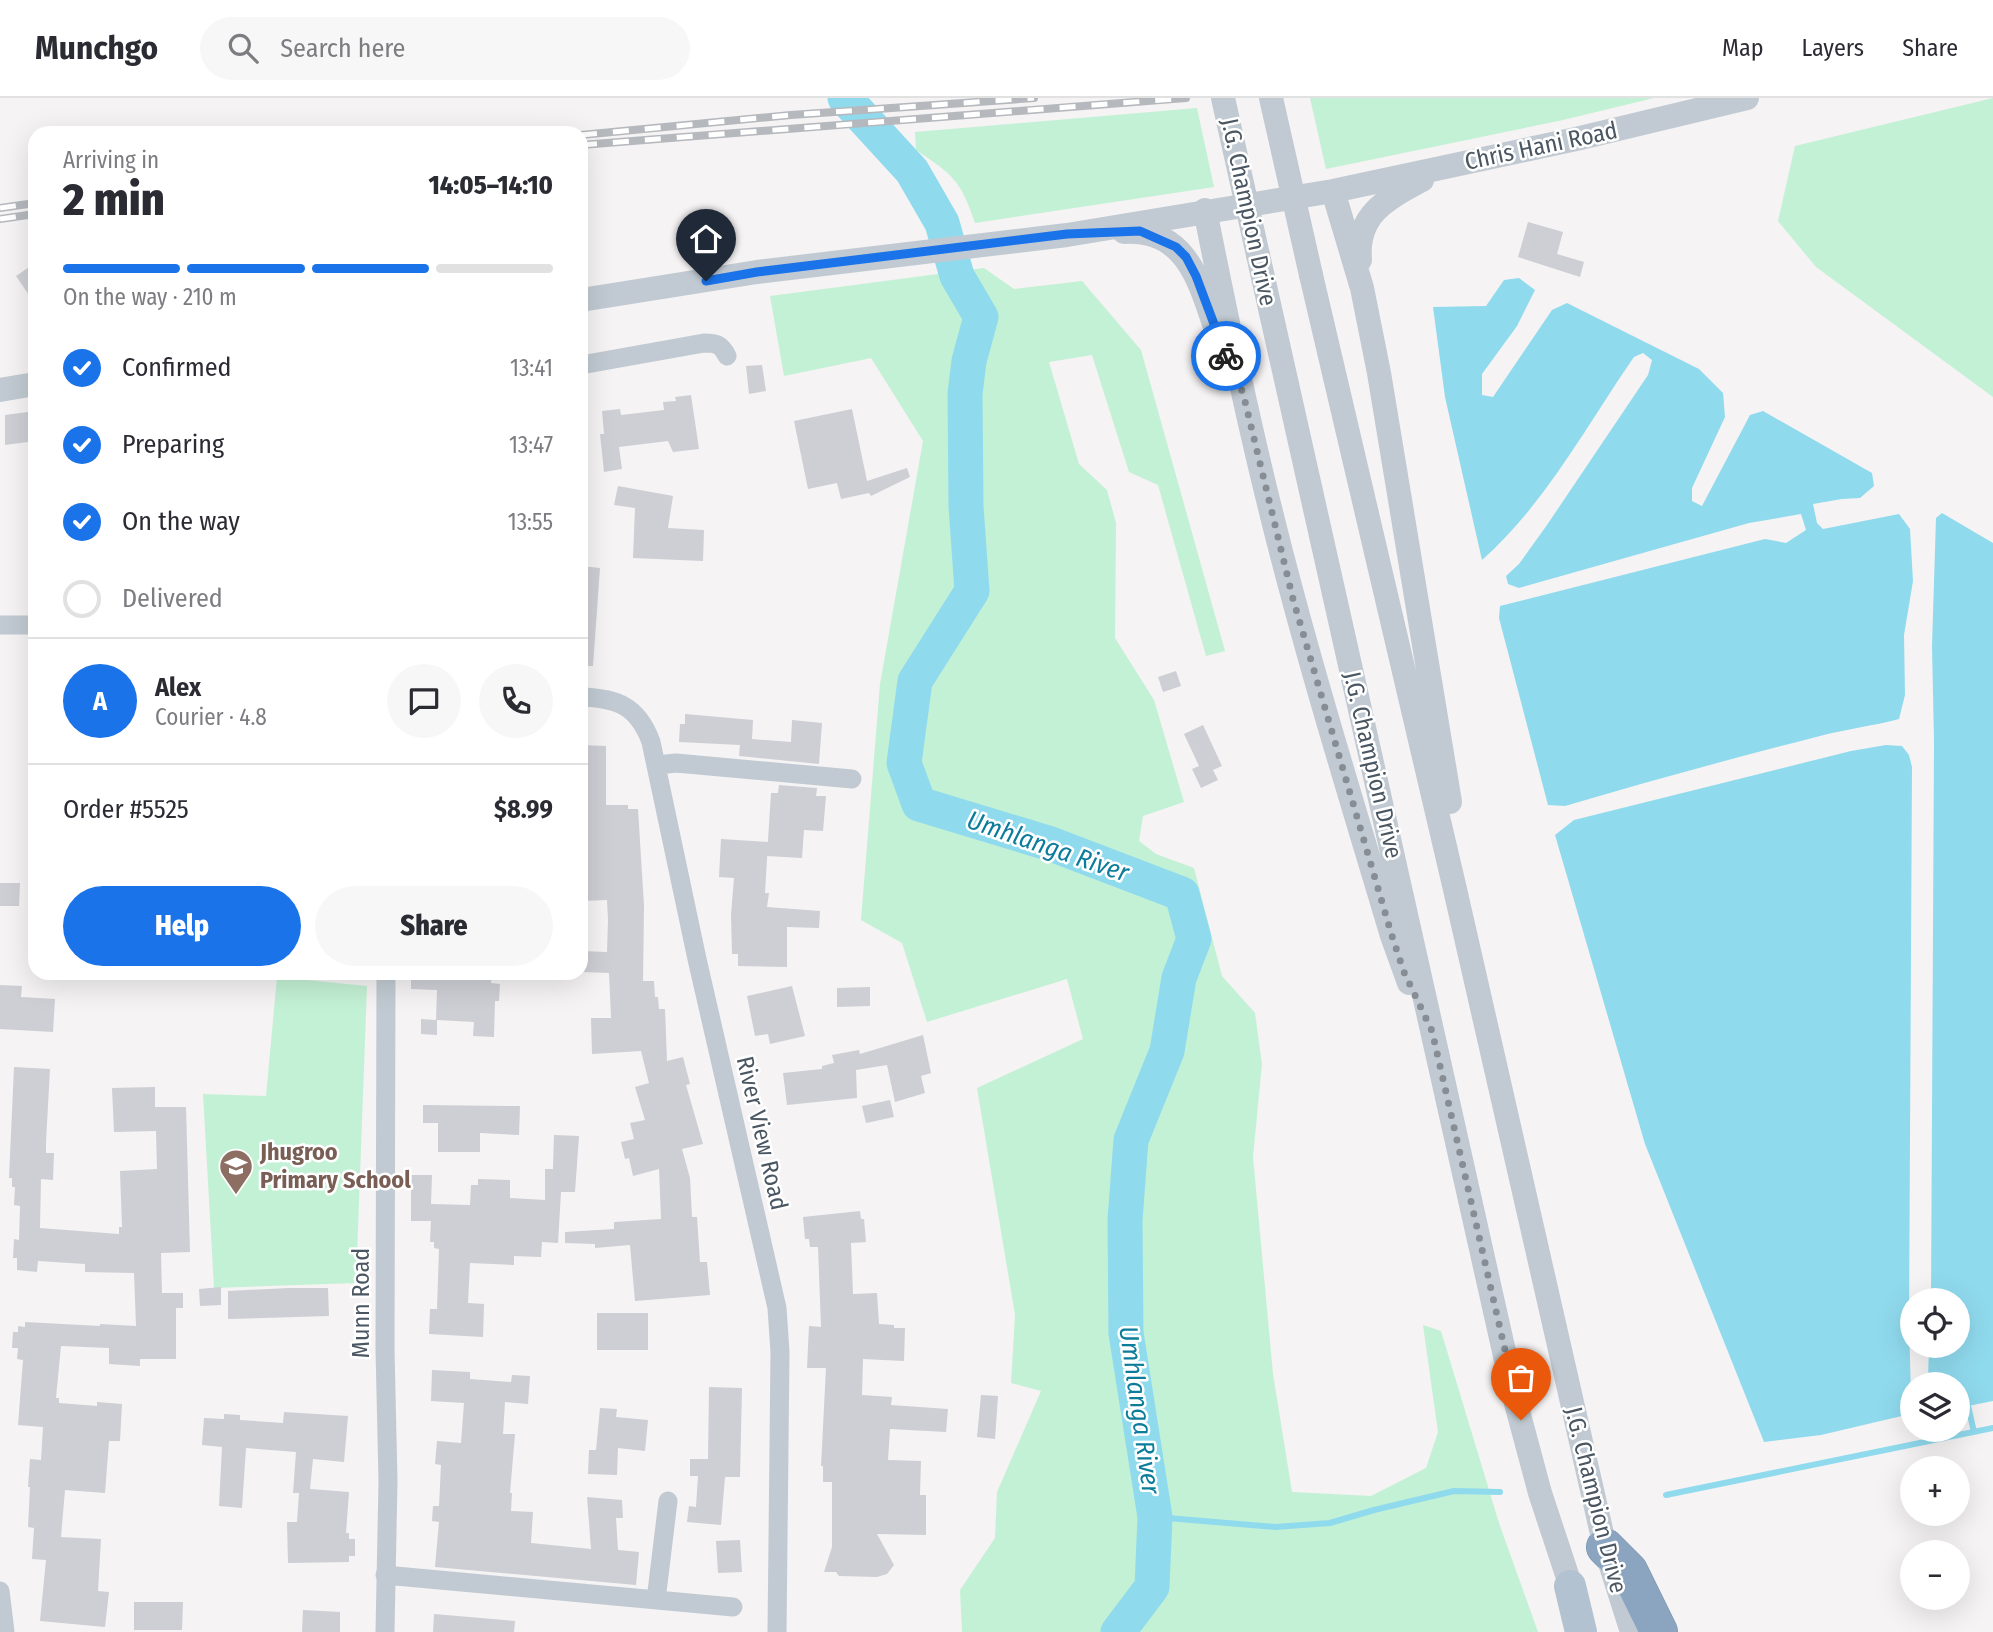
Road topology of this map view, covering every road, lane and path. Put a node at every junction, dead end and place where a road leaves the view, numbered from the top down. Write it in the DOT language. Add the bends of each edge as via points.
graph roads {
  1 [pos="1223,98"];
  2 [pos="1271,98"];
  3 [pos="1747,98"];
  4 [pos="1444,167"];
  5 [pos="1333,191"];
  6 [pos="1205,210"];
  7 [pos="1067,234"];
  8 [pos="1362,288"];
  9 [pos="588,299"];
  10 [pos="727,356"];
  11 [pos="588,364"];
  12 [pos="28,385"];
  13 [pos="0,390"];
  14 [pos="1243,393"];
  15 [pos="0,625"];
  16 [pos="28,625"];
  17 [pos="588,697"];
  18 [pos="657,765"];
  19 [pos="852,779"];
  20 [pos="1454,885"];
  21 [pos="386,980"];
  22 [pos="1432,1031"];
  23 [pos="668,1501"];
  24 [pos="1605,1547"];
  25 [pos="385,1575"];
  26 [pos="1570,1586"];
  27 [pos="0,1591"];
  28 [pos="656,1600"];
  29 [pos="733,1607"];
  30 [pos="5,1632"];
  31 [pos="385,1632"];
  32 [pos="777,1632"];
  33 [pos="1581,1632"];
  34 [pos="1588,1632"];
  35 [pos="1632,1632"];
  36 [pos="1659,1632"];
  1 -- 22 [label="street, J.G. Champion Drive, bridge"];
  2 -- 20 [label="street, J.G. Champion Drive, bridge"];
  3 -- 4 [label="street, Chris Hani Road"];
  4 -- 5 [label="street, Chris Hani Road"];
  4 -- 8 [label="street" via="1371,213 1359,253"];
  5 -- 6 [label="street, Chris Hani Road"];
  5 -- 8 [label="street"];
  6 -- 7 [label="street, Chris Hani Road"];
  6 -- 14 [label="street"];
  7 -- 9 [label="street" via="757,272"];
  7 -- 14 [label="street" via="1140,231 1176,247 1196,276"];
  8 -- 20 [label="street" via="1441,742 1454,832"];
  10 -- 11 [label="street" via="716,343"];
  12 -- 13 [label="street"];
  14 -- 22 [label="street" via="1293,599 1392,936"];
  15 -- 16 [label="street"];
  17 -- 18 [label="street, River View Road" via="617,701 629,709 646,726"];
  18 -- 19 [label="street"];
  18 -- 32 [label="street, River View Road" via="696,959 777,1308"];
  20 -- 24 [label="street, J.G. Champion Drive"];
  21 -- 25 [label="street, Munn Road"];
  22 -- 26 [label="street, J.G. Champion Drive" via="1514,1396"];
  23 -- 28 [label="street"];
  24 -- 35 [label="street, J.G. Champion Drive"];
  24 -- 36 [label="highway" via="1629,1571"];
  25 -- 28 [label="street"];
  25 -- 31 [label="street, Munn Road"];
  26 -- 33 [label="main road"];
  26 -- 34 [label="street, J.G. Champion Drive"];
  27 -- 30 [label="street"];
  28 -- 29 [label="street"];
}
